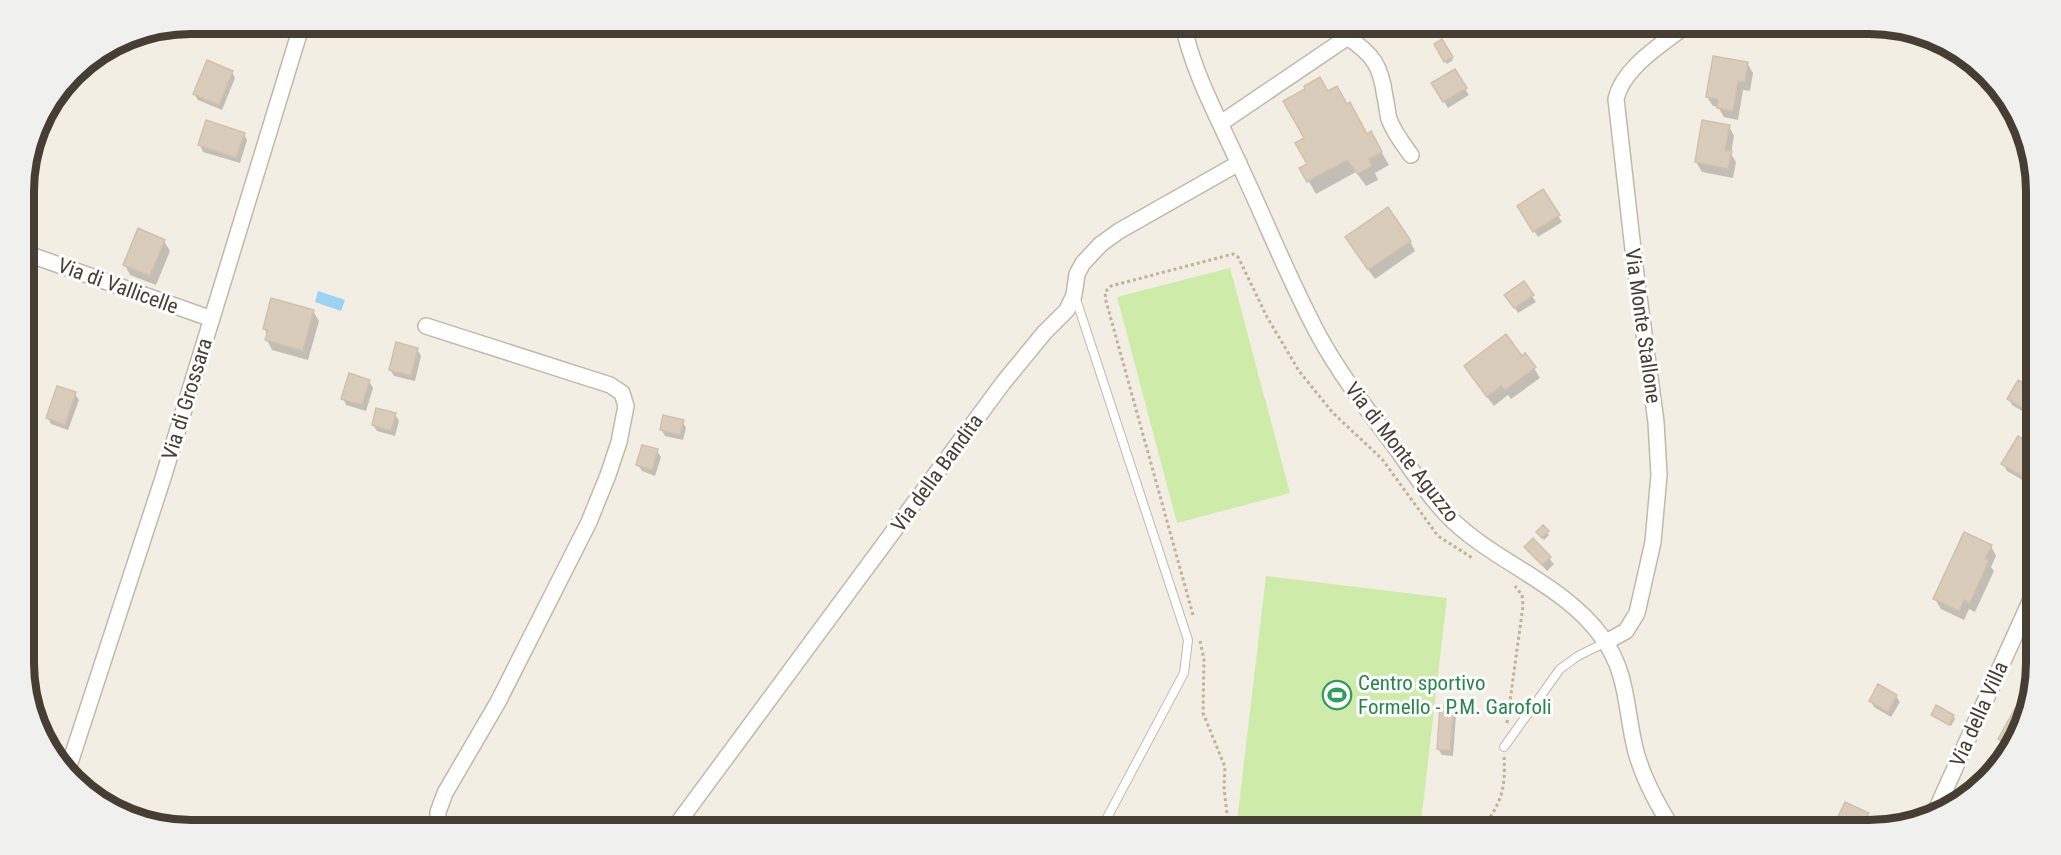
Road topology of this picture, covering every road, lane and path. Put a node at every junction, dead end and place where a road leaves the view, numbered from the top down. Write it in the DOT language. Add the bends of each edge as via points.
graph roads {
  1 [pos="1186,34"];
  2 [pos="1351,34"];
  3 [pos="1676,34"];
  4 [pos="299,35"];
  5 [pos="1347,37"];
  6 [pos="1221,123"];
  7 [pos="1411,155"];
  8 [pos="1239,164"];
  9 [pos="35,257"];
  10 [pos="1074,295"];
  11 [pos="212,320"];
  12 [pos="426,326"];
  13 [pos="1477,561"];
  14 [pos="1507,580"];
  15 [pos="2026,610"];
  16 [pos="1196,622"];
  17 [pos="1199,634"];
  18 [pos="1606,642"];
  19 [pos="1504,747"];
  20 [pos="70,762"];
  21 [pos="1939,804"];
  22 [pos="438,820"];
  23 [pos="680,820"];
  24 [pos="1106,820"];
  25 [pos="1228,820"];
  26 [pos="1488,820"];
  27 [pos="1667,820"];
  1 -- 6 [label="street, Via di Monte Aguzzo"];
  2 -- 5 [label="street"];
  3 -- 18 [label="street, Via Monte Stallone" via="1630,71 1616,99 1654,403 1659,475 1653,542 1637,613 1626,632"];
  4 -- 11 [label="street, Via di Grossara"];
  5 -- 6 [label="street"];
  5 -- 7 [label="street" via="1366,50 1376,63 1389,119"];
  6 -- 8 [label="street, Via di Monte Aguzzo"];
  8 -- 10 [label="street, Via della Bandita" via="1101,244 1080,268"];
  8 -- 18 [label="street, Via di Monte Aguzzo" via="1324,345 1434,500 1464,530 1561,596"];
  9 -- 11 [label="street, Via di Vallicelle"];
  10 -- 23 [label="street, Via della Bandita" via="1067,310 1003,382"];
  10 -- 24 [label="lane" via="1188,640 1184,673"];
  11 -- 20 [label="street, Via di Grossara"];
  12 -- 22 [label="street" via="610,385 622,393 626,406 614,459 589,522 493,711 445,793"];
  13 -- 16 [label="path" via="1438,536 1382,459 1333,413 1306,379 1233,254 1112,286 1105,292"];
  14 -- 19 [label="path" via="1522,594 1523,606"];
  15 -- 21 [label="street, Via della Villa"];
  17 -- 25 [label="path" via="1204,659 1203,712 1225,767"];
  18 -- 19 [label="lane" via="1560,669"];
  18 -- 27 [label="street, Via di Monte Aguzzo" via="1619,666 1643,772"];
  19 -- 26 [label="path" via="1504,789"];
}
